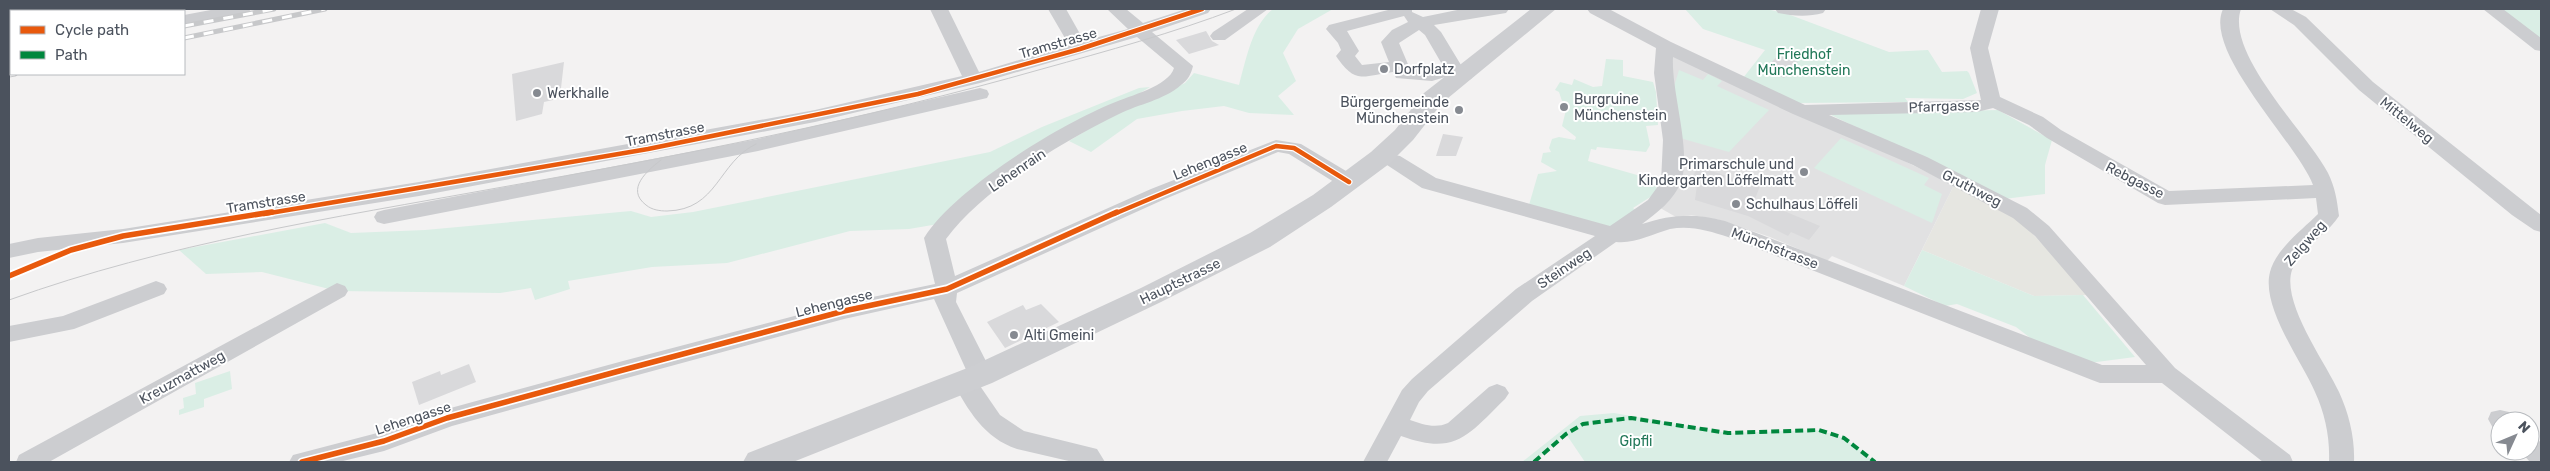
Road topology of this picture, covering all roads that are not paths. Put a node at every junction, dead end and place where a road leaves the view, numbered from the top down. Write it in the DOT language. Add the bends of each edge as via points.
graph roads {
  1 [pos="242,9"];
  2 [pos="939,9"];
  3 [pos="1056,9"];
  4 [pos="1116,9"];
  5 [pos="1202,9"];
  6 [pos="1259,9"];
  7 [pos="1500,9"];
  8 [pos="1545,9"];
  9 [pos="1602,9"];
  10 [pos="1784,9"];
  11 [pos="1817,9"];
  12 [pos="1990,9"];
  13 [pos="2232,9"];
  14 [pos="2279,9"];
  15 [pos="2492,9"];
  16 [pos="1404,10"];
  17 [pos="1456,11"];
  18 [pos="185,20"];
  19 [pos="1420,23"];
  20 [pos="1142,30"];
  21 [pos="1219,36"];
  22 [pos="1665,46"];
  23 [pos="2541,46"];
  24 [pos="1080,49"];
  25 [pos="1398,66"];
  26 [pos="1459,72"];
  27 [pos="977,86"];
  28 [pos="1991,100"];
  29 [pos="1800,110"];
  30 [pos="1380,158"];
  31 [pos="1349,182"];
  32 [pos="2326,191"];
  33 [pos="384,216"];
  34 [pos="2541,225"];
  35 [pos="1611,235"];
  36 [pos="9,251"];
  37 [pos="947,289"];
  38 [pos="156,290"];
  39 [pos="337,291"];
  40 [pos="9,334"];
  41 [pos="2168,374"];
  42 [pos="972,378"];
  43 [pos="1497,393"];
  44 [pos="1395,424"];
  45 [pos="28,462"];
  46 [pos="302,462"];
  47 [pos="759,462"];
  48 [pos="1093,462"];
  49 [pos="1375,462"];
  50 [pos="2281,462"];
  51 [pos="2342,462"];
  1 -- 18 [label="street"];
  2 -- 27 [label="street"];
  3 -- 24 [label="street"];
  4 -- 20 [label="street"];
  5 -- 20 [label="street, Tramstrasse"];
  6 -- 21 [label="street"];
  7 -- 17 [label="street"];
  8 -- 26 [label="main road, Hauptstrasse"];
  9 -- 22 [label="street, Gruthweg"];
  10 -- 11 [label="street"];
  12 -- 28 [label="street, Pfarrgasse" via="1979,48"];
  13 -- 32 [label="street, Zelgweg" via="2229,22 2240,60 2296,137"];
  14 -- 34 [label="street, Mittelweg" via="2300,21 2366,86"];
  15 -- 23 [label="street"];
  16 -- 19 [label="street"];
  16 -- 25 [label="street" via="1335,29 1350,51 1344,56 1357,71"];
  17 -- 19 [label="street"];
  19 -- 25 [label="street" via="1393,37 1390,42"];
  19 -- 26 [label="street" via="1432,32"];
  20 -- 24 [label="street, Tramstrasse"];
  20 -- 37 [label="street, Lehenrain" via="1184,66 1180,76 1163,88 1114,110 1017,168 960,208 934,238"];
  22 -- 29 [label="street, Gruthweg"];
  22 -- 35 [label="street, Steinweg" via="1663,74 1673,140 1671,182 1656,204"];
  24 -- 27 [label="street, Tramstrasse"];
  25 -- 26 [label="street" via="1403,74"];
  26 -- 30 [label="main road, Hauptstrasse"];
  27 -- 33 [label="street, Tramstrasse" via="900,114 746,149"];
  27 -- 36 [label="street, Tramstrasse" via="648,149 381,195"];
  28 -- 29 [label="street, Pfarrgasse" via="1977,106"];
  28 -- 32 [label="street, Rebgasse" via="2036,121 2165,198"];
  29 -- 41 [label="street, Gruthweg" via="1920,162 2020,213 2042,231"];
  30 -- 31 [label="main road, Hauptstrasse"];
  30 -- 35 [label="street, Münchstrasse" via="1393,160 1429,183 1514,204"];
  31 -- 37 [label="street, Lehengasse" via="1294,148 1276,146 1158,194"];
  31 -- 42 [label="main road, Hauptstrasse" via="1229,257"];
  32 -- 51 [label="street, Zelgweg" via="2329,216 2303,242 2281,272 2281,291 2287,313 2327,391 2343,440"];
  35 -- 41 [label="street, Münchstrasse" via="1678,221 1704,222 2100,374"];
  35 -- 44 [label="street, Steinweg" via="1524,295 1420,385"];
  37 -- 42 [label="street, Lehenrain" via="944,302"];
  37 -- 46 [label="street, Lehengasse" via="844,311 624,370"];
  38 -- 40 [label="street" via="66,323"];
  39 -- 45 [label="street, Kreuzmattweg"];
  41 -- 50 [label="street, Gruthweg"];
  42 -- 47 [label="main road, Hauptstrasse"];
  42 -- 48 [label="street, Lehenrain" via="991,422 1017,439 1088,456"];
  43 -- 44 [label="street" via="1449,434 1435,437"];
  44 -- 49 [label="street, Steinweg"];
}
